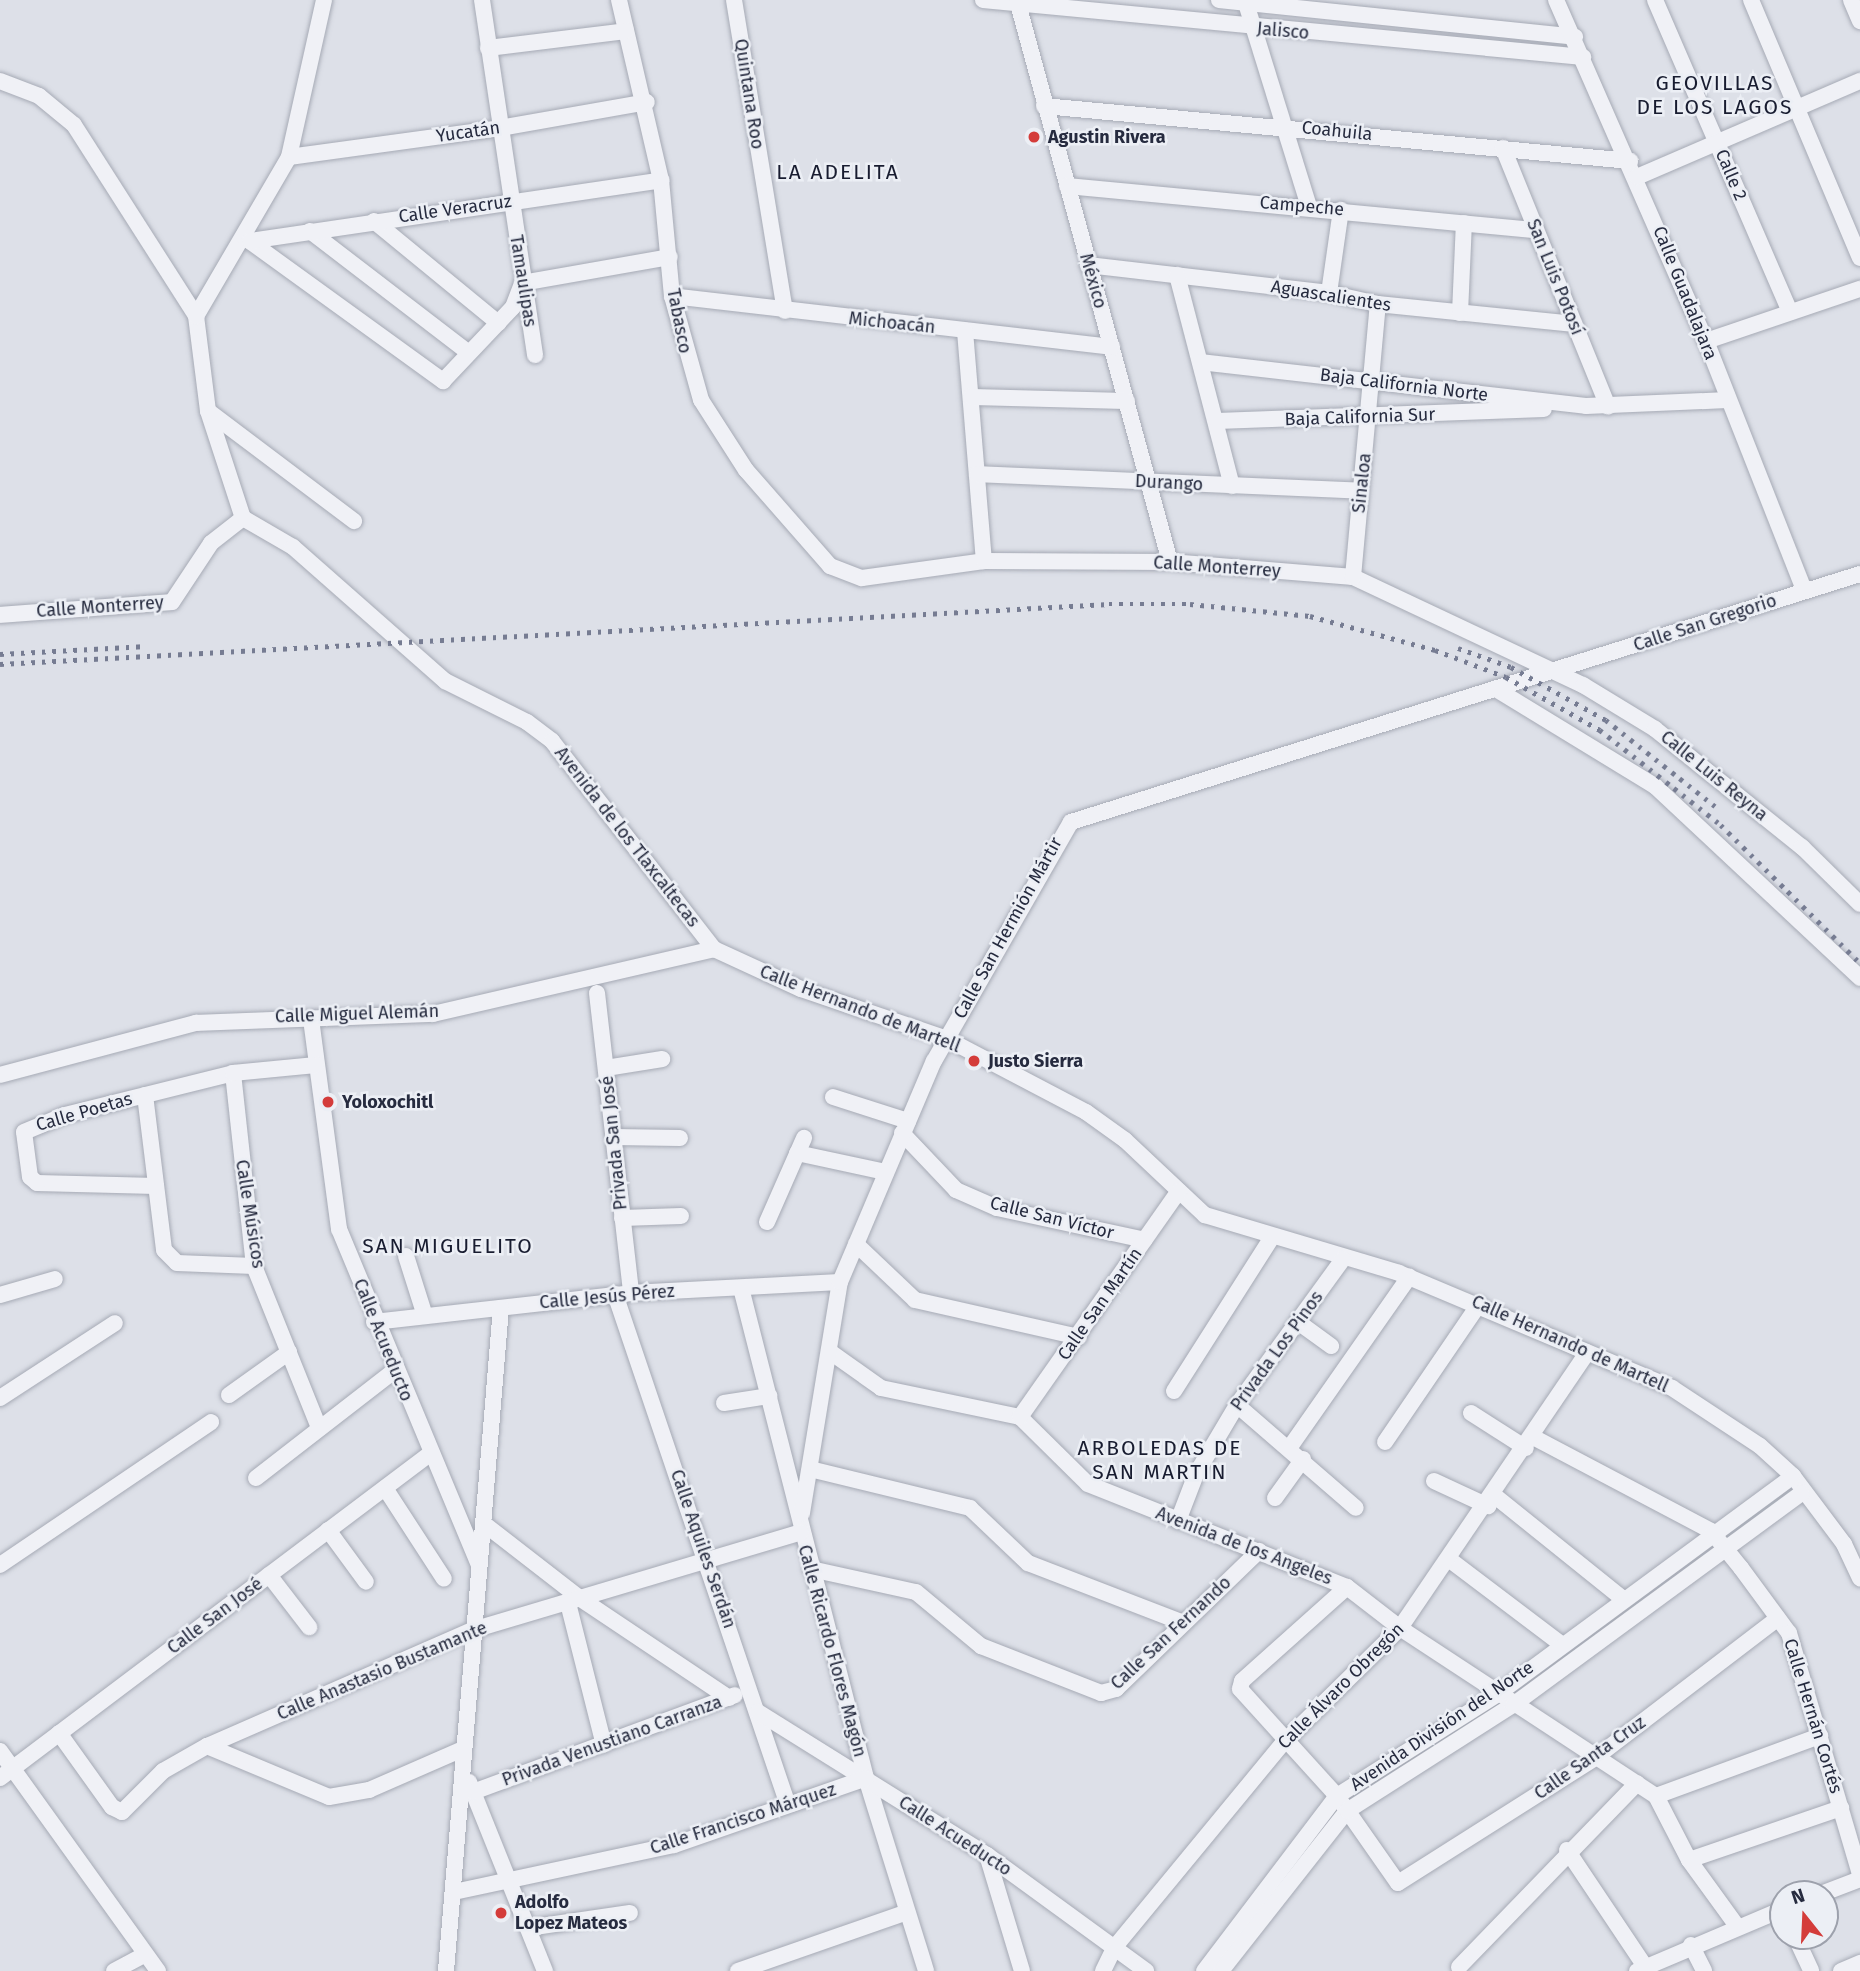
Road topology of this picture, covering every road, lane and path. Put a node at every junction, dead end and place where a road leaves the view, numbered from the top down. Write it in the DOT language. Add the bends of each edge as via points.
graph roads {
  1 [pos="324,0"];
  2 [pos="482,0"];
  3 [pos="619,0"];
  4 [pos="734,0"];
  5 [pos="983,0"];
  6 [pos="1219,0"];
  7 [pos="1556,0"];
  8 [pos="1656,0"];
  9 [pos="1751,0"];
  10 [pos="1851,0"];
  11 [pos="1246,1"];
  12 [pos="1018,2"];
  13 [pos="1860,21"];
  14 [pos="1254,29"];
  15 [pos="626,31"];
  16 [pos="1575,37"];
  17 [pos="488,48"];
  18 [pos="1584,57"];
  19 [pos="0,81"];
  20 [pos="1860,81"];
  21 [pos="647,102"];
  22 [pos="1044,106"];
  23 [pos="1798,108"];
  24 [pos="1284,125"];
  25 [pos="500,128"];
  26 [pos="1717,143"];
  27 [pos="1503,148"];
  28 [pos="289,157"];
  29 [pos="1630,161"];
  30 [pos="1637,177"];
  31 [pos="661,180"];
  32 [pos="1067,186"];
  33 [pos="510,200"];
  34 [pos="1309,207"];
  35 [pos="1341,210"];
  36 [pos="374,221"];
  37 [pos="1464,223"];
  38 [pos="1536,230"];
  39 [pos="310,231"];
  40 [pos="247,239"];
  41 [pos="670,257"];
  42 [pos="1860,258"];
  43 [pos="1088,265"];
  44 [pos="1177,275"];
  45 [pos="522,283"];
  46 [pos="1860,289"];
  47 [pos="1329,293"];
  48 [pos="672,296"];
  49 [pos="1378,304"];
  50 [pos="199,308"];
  51 [pos="785,312"];
  52 [pos="1790,312"];
  53 [pos="1460,313"];
  54 [pos="498,323"];
  55 [pos="1574,324"];
  56 [pos="965,331"];
  57 [pos="1706,341"];
  58 [pos="1112,347"];
  59 [pos="468,353"];
  60 [pos="535,355"];
  61 [pos="1200,362"];
  62 [pos="1372,381"];
  63 [pos="971,397"];
  64 [pos="1727,400"];
  65 [pos="1127,401"];
  66 [pos="1586,406"];
  67 [pos="1608,406"];
  68 [pos="208,411"];
  69 [pos="1369,417"];
  70 [pos="1217,421"];
  71 [pos="977,474"];
  72 [pos="1149,482"];
  73 [pos="1231,486"];
  74 [pos="1360,491"];
  75 [pos="243,518"];
  76 [pos="354,521"];
  77 [pos="984,561"];
  78 [pos="1170,562"];
  79 [pos="1860,574"];
  80 [pos="1353,577"];
  81 [pos="862,578"];
  82 [pos="1804,590"];
  83 [pos="0,615"];
  84 [pos="1551,673"];
  85 [pos="1496,689"];
  86 [pos="1860,904"];
  87 [pos="714,949"];
  88 [pos="1860,978"];
  89 [pos="597,993"];
  90 [pos="311,1019"];
  91 [pos="947,1039"];
  92 [pos="662,1059"];
  93 [pos="316,1065"];
  94 [pos="606,1068"];
  95 [pos="233,1073"];
  96 [pos="0,1075"];
  97 [pos="145,1095"];
  98 [pos="833,1097"];
  99 [pos="905,1127"];
  100 [pos="614,1137"];
  101 [pos="680,1138"];
  102 [pos="804,1138"];
  103 [pos="797,1153"];
  104 [pos="886,1172"];
  105 [pos="156,1186"];
  106 [pos="1179,1191"];
  107 [pos="681,1216"];
  108 [pos="622,1218"];
  109 [pos="767,1222"];
  110 [pos="1272,1237"];
  111 [pos="1145,1240"];
  112 [pos="856,1244"];
  113 [pos="406,1256"];
  114 [pos="1343,1259"];
  115 [pos="254,1266"];
  116 [pos="1409,1276"];
  117 [pos="55,1279"];
  118 [pos="840,1282"];
  119 [pos="741,1287"];
  120 [pos="623,1294"];
  121 [pos="0,1295"];
  122 [pos="1479,1304"];
  123 [pos="501,1308"];
  124 [pos="425,1317"];
  125 [pos="374,1322"];
  126 [pos="1298,1322"];
  127 [pos="115,1323"];
  128 [pos="1079,1337"];
  129 [pos="1331,1346"];
  130 [pos="829,1351"];
  131 [pos="289,1352"];
  132 [pos="1587,1353"];
  133 [pos="395,1370"];
  134 [pos="1174,1391"];
  135 [pos="229,1395"];
  136 [pos="769,1396"];
  137 [pos="0,1398"];
  138 [pos="724,1403"];
  139 [pos="1237,1405"];
  140 [pos="1471,1413"];
  141 [pos="1020,1417"];
  142 [pos="211,1422"];
  143 [pos="319,1428"];
  144 [pos="1385,1442"];
  145 [pos="1530,1443"];
  146 [pos="1290,1447"];
  147 [pos="431,1453"];
  148 [pos="1303,1459"];
  149 [pos="810,1469"];
  150 [pos="1793,1476"];
  151 [pos="256,1478"];
  152 [pos="1434,1481"];
  153 [pos="385,1488"];
  154 [pos="1802,1493"];
  155 [pos="1275,1498"];
  156 [pos="1491,1501"];
  157 [pos="1356,1508"];
  158 [pos="802,1513"];
  159 [pos="1178,1521"];
  160 [pos="483,1523"];
  161 [pos="328,1530"];
  162 [pos="1712,1531"];
  163 [pos="802,1532"];
  164 [pos="1722,1549"];
  165 [pos="1259,1551"];
  166 [pos="1450,1560"];
  167 [pos="706,1561"];
  168 [pos="0,1565"];
  169 [pos="480,1567"];
  170 [pos="811,1569"];
  171 [pos="270,1575"];
  172 [pos="444,1579"];
  173 [pos="1860,1579"];
  174 [pos="366,1582"];
  175 [pos="1347,1587"];
  176 [pos="1623,1599"];
  177 [pos="575,1601"];
  178 [pos="1778,1618"];
  179 [pos="1181,1622"];
  180 [pos="309,1628"];
  181 [pos="1400,1628"];
  182 [pos="473,1630"];
  183 [pos="1561,1644"];
  184 [pos="751,1689"];
  185 [pos="1499,1693"];
  186 [pos="729,1698"];
  187 [pos="1513,1705"];
  188 [pos="758,1712"];
  189 [pos="59,1733"];
  190 [pos="1820,1736"];
  191 [pos="1284,1742"];
  192 [pos="604,1745"];
  193 [pos="207,1746"];
  194 [pos="463,1749"];
  195 [pos="0,1752"];
  196 [pos="1595,1758"];
  197 [pos="464,1770"];
  198 [pos="5,1774"];
  199 [pos="866,1778"];
  200 [pos="1637,1783"];
  201 [pos="473,1792"];
  202 [pos="1337,1796"];
  203 [pos="1656,1796"];
  204 [pos="788,1805"];
  205 [pos="1841,1808"];
  206 [pos="1347,1811"];
  207 [pos="1567,1850"];
  208 [pos="987,1855"];
  209 [pos="1689,1860"];
  210 [pos="1860,1877"];
  211 [pos="510,1884"];
  212 [pos="1839,1886"];
  213 [pos="454,1892"];
  214 [pos="907,1912"];
  215 [pos="629,1913"];
  216 [pos="1769,1914"];
  217 [pos="1737,1926"];
  218 [pos="528,1928"];
  219 [pos="1691,1945"];
  220 [pos="1114,1948"];
  221 [pos="1801,1950"];
  222 [pos="144,1955"];
  223 [pos="1860,1963"];
  224 [pos="1459,1967"];
  225 [pos="1644,1970"];
  226 [pos="114,1971"];
  227 [pos="158,1971"];
  228 [pos="446,1971"];
  229 [pos="545,1971"];
  230 [pos="738,1971"];
  231 [pos="926,1971"];
  232 [pos="1022,1971"];
  233 [pos="1103,1971"];
  234 [pos="1146,1971"];
  235 [pos="1204,1971"];
  236 [pos="1221,1971"];
  237 [pos="1704,1971"];
  238 [pos="1811,1971"];
  239 [pos="1841,1971"];
  1 -- 28 [label="street"];
  2 -- 17 [label="street, Tamaulipas"];
  3 -- 15 [label="street, Tabasco"];
  4 -- 51 [label="street, Quintana Roo"];
  5 -- 12 [label="street, Jalisco"];
  6 -- 11 [label="street, Jalisco"];
  7 -- 16 [label="street, Calle Guadalajara"];
  8 -- 26 [label="street, Calle 2"];
  9 -- 23 [label="street"];
  10 -- 13 [label="street"];
  11 -- 14 [label="street"];
  11 -- 16 [label="street, Jalisco"];
  12 -- 14 [label="street, Jalisco"];
  12 -- 22 [label="street, México"];
  14 -- 18 [label="street, Jalisco"];
  14 -- 24 [label="street"];
  15 -- 17 [label="street"];
  15 -- 21 [label="street, Tabasco"];
  16 -- 18 [label="street, Calle Guadalajara"];
  17 -- 25 [label="street, Tamaulipas"];
  18 -- 29 [label="street, Calle Guadalajara"];
  19 -- 50 [label="street" via="39,96 74,125"];
  20 -- 23 [label="street"];
  21 -- 25 [label="street, Yucatán"];
  21 -- 31 [label="street, Tabasco"];
  22 -- 24 [label="street, Coahuila"];
  22 -- 32 [label="street, México"];
  23 -- 26 [label="street"];
  23 -- 42 [label="street"];
  24 -- 27 [label="street, Coahuila"];
  24 -- 34 [label="street"];
  25 -- 28 [label="street, Yucatán"];
  25 -- 33 [label="street, Tamaulipas"];
  26 -- 30 [label="street"];
  26 -- 52 [label="street, Calle 2"];
  27 -- 29 [label="street, Coahuila"];
  27 -- 38 [label="street, San Luis Potosí"];
  28 -- 40 [label="street"];
  29 -- 30 [label="street, Calle Guadalajara"];
  30 -- 57 [label="street, Calle Guadalajara"];
  31 -- 33 [label="street, Calle Veracruz"];
  31 -- 41 [label="street, Tabasco"];
  32 -- 34 [label="street, Campeche"];
  32 -- 43 [label="street, México"];
  33 -- 36 [label="street, Calle Veracruz"];
  33 -- 45 [label="street, Tamaulipas"];
  34 -- 35 [label="street, Campeche"];
  35 -- 37 [label="street, Campeche"];
  35 -- 47 [label="street"];
  36 -- 39 [label="street, Calle Veracruz"];
  36 -- 54 [label="street"];
  37 -- 38 [label="street, Campeche"];
  37 -- 53 [label="street"];
  38 -- 55 [label="street, San Luis Potosí"];
  39 -- 40 [label="street, Calle Veracruz"];
  39 -- 59 [label="street"];
  40 -- 50 [label="street"];
  40 -- 59 [label="street" via="434,377 447,378"];
  41 -- 45 [label="street"];
  41 -- 48 [label="street, Tabasco"];
  43 -- 44 [label="street, Aguascalientes"];
  43 -- 58 [label="street, México"];
  44 -- 47 [label="street, Aguascalientes"];
  44 -- 61 [label="street"];
  45 -- 54 [label="street" via="513,307"];
  45 -- 60 [label="street, Tamaulipas"];
  46 -- 52 [label="street"];
  47 -- 49 [label="street, Aguascalientes"];
  48 -- 51 [label="street, Michoacán"];
  48 -- 81 [label="street, Tabasco" via="701,400 746,470 830,566"];
  49 -- 53 [label="street, Aguascalientes"];
  49 -- 62 [label="street, Sinaloa"];
  50 -- 68 [label="street"];
  51 -- 56 [label="street, Michoacán"];
  52 -- 57 [label="street"];
  53 -- 55 [label="street, Aguascalientes"];
  54 -- 59 [label="street"];
  55 -- 67 [label="street, San Luis Potosí"];
  56 -- 58 [label="street, Michoacán"];
  56 -- 63 [label="street"];
  57 -- 64 [label="street, Calle Guadalajara"];
  58 -- 65 [label="street, México"];
  61 -- 62 [label="street, Baja California Norte"];
  61 -- 70 [label="street"];
  62 -- 66 [label="street, Baja California Norte"];
  62 -- 69 [label="street, Sinaloa"];
  63 -- 65 [label="street"];
  63 -- 71 [label="street"];
  64 -- 67 [label="street"];
  64 -- 82 [label="street, Calle Guadalajara"];
  65 -- 72 [label="street, México"];
  66 -- 67 [label="street, Baja California Norte"];
  66 -- 69 [label="street, Baja California Sur"];
  68 -- 75 [label="street"];
  68 -- 76 [label="street"];
  69 -- 70 [label="street, Baja California Sur"];
  69 -- 74 [label="street, Sinaloa"];
  70 -- 73 [label="street"];
  71 -- 72 [label="street, Durango"];
  71 -- 77 [label="street"];
  72 -- 73 [label="street, Durango"];
  72 -- 78 [label="street, México"];
  73 -- 74 [label="street, Durango"];
  74 -- 80 [label="street, Sinaloa"];
  75 -- 83 [label="street, Calle Monterrey" via="211,543 172,602"];
  75 -- 87 [label="street, Avenida de los Tlaxcaltecas" via="293,547 445,681 527,722 552,741"];
  77 -- 78 [label="street, Calle Monterrey"];
  77 -- 81 [label="street, Calle Monterrey"];
  78 -- 80 [label="street, Calle Monterrey"];
  79 -- 82 [label="street, Calle San Gregorio"];
  80 -- 84 [label="street, Calle Monterrey"];
  82 -- 84 [label="street, Calle San Gregorio"];
  84 -- 85 [label="street, Calle San Hermión Mártir"];
  84 -- 86 [label="street, Calle Luis Reyna" via="1655,729 1802,847"];
  85 -- 88 [label="street" via="1655,786"];
  85 -- 91 [label="street, Calle San Hermión Mártir" via="1087,814 1059,835"];
  87 -- 90 [label="street, Calle Miguel Alemán" via="433,1014"];
  87 -- 91 [label="street, Calle Hernando de Martell" via="801,989"];
  89 -- 94 [label="street, Privada San José"];
  90 -- 93 [label="street, Calle Acueducto"];
  90 -- 96 [label="street, Calle Miguel Alemán" via="195,1023"];
  91 -- 99 [label="street, Calle San Hermión Mártir"];
  91 -- 106 [label="street, Calle Hernando de Martell" via="1086,1112 1125,1140"];
  92 -- 94 [label="street"];
  93 -- 95 [label="street, Calle Poetas"];
  93 -- 125 [label="street, Calle Acueducto" via="339,1229"];
  94 -- 100 [label="street, Privada San José"];
  95 -- 97 [label="street, Calle Poetas"];
  95 -- 115 [label="street, Calle Músicos"];
  97 -- 105 [label="street"];
  97 -- 105 [label="street, Calle Poetas" via="65,1115 27,1128 23,1136 30,1177 37,1183"];
  98 -- 99 [label="street"];
  99 -- 104 [label="street, Calle San Hermión Mártir"];
  99 -- 111 [label="street, Calle San Víctor" via="957,1190 996,1208"];
  100 -- 101 [label="street"];
  100 -- 108 [label="street, Privada San José"];
  102 -- 103 [label="street"];
  103 -- 104 [label="street"];
  103 -- 109 [label="street"];
  104 -- 112 [label="street, Calle San Hermión Mártir"];
  105 -- 115 [label="street" via="169,1257 177,1263"];
  106 -- 110 [label="street, Calle Hernando de Martell" via="1205,1215"];
  106 -- 111 [label="street, Calle San Martín"];
  107 -- 108 [label="street"];
  108 -- 120 [label="street, Privada San José"];
  110 -- 114 [label="street, Calle Hernando de Martell"];
  110 -- 134 [label="street"];
  111 -- 128 [label="street, Calle San Martín"];
  112 -- 118 [label="street, Calle San Hermión Mártir"];
  112 -- 128 [label="street" via="915,1300"];
  113 -- 124 [label="street"];
  114 -- 116 [label="street, Calle Hernando de Martell"];
  114 -- 126 [label="street, Privada Los Pinos"];
  115 -- 131 [label="street, Calle Músicos"];
  116 -- 122 [label="street, Calle Hernando de Martell"];
  116 -- 146 [label="street"];
  117 -- 121 [label="street"];
  118 -- 119 [label="street, Calle Jesús Pérez"];
  118 -- 130 [label="street, Calle San Hermión Mártir"];
  119 -- 120 [label="street, Calle Jesús Pérez"];
  119 -- 136 [label="street, Calle Ricardo Flores Magón"];
  120 -- 123 [label="street, Calle Jesús Pérez"];
  120 -- 167 [label="street, Calle Aquiles Serdán"];
  122 -- 132 [label="street, Calle Hernando de Martell"];
  122 -- 144 [label="street"];
  123 -- 124 [label="street, Calle Jesús Pérez"];
  123 -- 160 [label="street"];
  124 -- 125 [label="street, Calle Jesús Pérez"];
  125 -- 133 [label="street, Calle Acueducto"];
  126 -- 129 [label="street"];
  126 -- 139 [label="street, Privada Los Pinos"];
  127 -- 137 [label="street"];
  128 -- 141 [label="street, Calle San Martín"];
  130 -- 141 [label="street" via="881,1388"];
  130 -- 149 [label="street, Calle San Hermión Mártir"];
  131 -- 135 [label="street"];
  131 -- 143 [label="street, Calle Músicos"];
  132 -- 145 [label="street, Calle Álvaro Obregón"];
  132 -- 150 [label="street, Calle Hernando de Martell" via="1672,1388 1760,1446"];
  133 -- 143 [label="street"];
  133 -- 147 [label="street, Calle Acueducto"];
  136 -- 138 [label="street"];
  136 -- 158 [label="street, Calle Ricardo Flores Magón"];
  139 -- 146 [label="street"];
  139 -- 159 [label="street, Privada Los Pinos" via="1196,1474"];
  140 -- 145 [label="street"];
  141 -- 159 [label="street, Avenida de los Angeles" via="1088,1484"];
  142 -- 168 [label="street"];
  143 -- 151 [label="street"];
  145 -- 156 [label="street, Calle Álvaro Obregón"];
  145 -- 162 [label="street"];
  146 -- 148 [label="street"];
  147 -- 153 [label="street, Calle San José"];
  147 -- 169 [label="street, Calle Acueducto"];
  148 -- 155 [label="street"];
  148 -- 157 [label="street"];
  149 -- 158 [label="street, Calle San Hermión Mártir"];
  149 -- 179 [label="street" via="970,1508 1028,1563"];
  150 -- 154 [label="street, Calle Hernando de Martell"];
  150 -- 162 [label="street, Avenida División del Norte"];
  152 -- 156 [label="street"];
  153 -- 161 [label="street, Calle San José"];
  153 -- 172 [label="street"];
  154 -- 164 [label="street, Avenida División del Norte"];
  154 -- 173 [label="street, Calle Hernando de Martell" via="1844,1544"];
  156 -- 166 [label="street, Calle Álvaro Obregón"];
  156 -- 176 [label="street"];
  158 -- 163 [label="street, Calle Ricardo Flores Magón"];
  159 -- 165 [label="street, Avenida de los Angeles"];
  160 -- 169 [label="street"];
  160 -- 177 [label="street"];
  161 -- 171 [label="street, Calle San José"];
  161 -- 174 [label="street"];
  162 -- 164 [label="street, Calle Hernán Cortés"];
  162 -- 176 [label="street, Avenida División del Norte"];
  163 -- 167 [label="street, Calle Anastasio Bustamante"];
  163 -- 170 [label="street, Calle Ricardo Flores Magón"];
  164 -- 178 [label="street, Calle Hernán Cortés"];
  164 -- 187 [label="street, Avenida División del Norte"];
  165 -- 175 [label="street, Avenida de los Angeles"];
  165 -- 179 [label="street, Calle San Fernando"];
  166 -- 181 [label="street, Calle Álvaro Obregón"];
  166 -- 183 [label="street"];
  167 -- 177 [label="street, Calle Anastasio Bustamante"];
  167 -- 184 [label="street, Calle Aquiles Serdán"];
  169 -- 182 [label="street"];
  170 -- 179 [label="street, Calle San Fernando" via="916,1592 936,1603 981,1646 1101,1693 1116,1689"];
  170 -- 199 [label="street, Calle Ricardo Flores Magón"];
  171 -- 180 [label="street"];
  171 -- 189 [label="street, Calle San José"];
  175 -- 181 [label="street, Avenida de los Angeles"];
  175 -- 191 [label="street" via="1242,1681 1244,1697"];
  176 -- 183 [label="street, Avenida División del Norte"];
  177 -- 182 [label="street, Calle Anastasio Bustamante"];
  177 -- 186 [label="street"];
  177 -- 192 [label="street"];
  178 -- 190 [label="street, Calle Hernán Cortés" via="1789,1633"];
  178 -- 196 [label="street, Calle Santa Cruz"];
  181 -- 185 [label="street, Avenida de los Angeles"];
  181 -- 191 [label="street, Calle Álvaro Obregón"];
  182 -- 193 [label="street, Calle Anastasio Bustamante"];
  182 -- 194 [label="street"];
  183 -- 185 [label="street, Avenida División del Norte"];
  184 -- 186 [label="street, Privada Venustiano Carranza"];
  184 -- 188 [label="street, Calle Aquiles Serdán"];
  185 -- 187 [label="street, Avenida de los Angeles"];
  185 -- 202 [label="street, Avenida División del Norte"];
  186 -- 192 [label="street, Privada Venustiano Carranza"];
  187 -- 196 [label="street, Avenida de los Angeles"];
  187 -- 206 [label="street, Avenida División del Norte"];
  188 -- 199 [label="street, Calle Acueducto"];
  188 -- 204 [label="street, Calle Aquiles Serdán"];
  189 -- 193 [label="street, Calle Anastasio Bustamante" via="112,1807 122,1812 163,1771"];
  189 -- 198 [label="street, Calle San José"];
  190 -- 203 [label="street"];
  190 -- 205 [label="street, Calle Hernán Cortés"];
  191 -- 202 [label="street"];
  191 -- 220 [label="street, Calle Álvaro Obregón"];
  192 -- 201 [label="street, Privada Venustiano Carranza"];
  193 -- 194 [label="street" via="329,1797 369,1790"];
  194 -- 197 [label="street"];
  195 -- 198 [label="street"];
  196 -- 200 [label="street, Avenida de los Angeles"];
  196 -- 206 [label="street, Calle Santa Cruz" via="1404,1882 1393,1882"];
  197 -- 201 [label="street"];
  197 -- 213 [label="street"];
  198 -- 222 [label="street"];
  199 -- 204 [label="street, Calle Francisco Márquez"];
  199 -- 208 [label="street, Calle Acueducto"];
  199 -- 214 [label="street, Calle Ricardo Flores Magón"];
  200 -- 203 [label="street, Avenida de los Angeles"];
  200 -- 207 [label="street"];
  201 -- 211 [label="street"];
  202 -- 206 [label="street"];
  202 -- 235 [label="street, Avenida División del Norte"];
  203 -- 209 [label="street, Avenida de los Angeles"];
  204 -- 211 [label="street, Calle Francisco Márquez" via="674,1845"];
  205 -- 209 [label="street"];
  205 -- 210 [label="street, Calle Hernán Cortés"];
  206 -- 236 [label="street, Avenida División del Norte"];
  207 -- 224 [label="street"];
  207 -- 225 [label="street"];
  208 -- 220 [label="street, Calle Acueducto"];
  208 -- 232 [label="street"];
  209 -- 217 [label="street, Avenida de los Angeles"];
  210 -- 212 [label="street"];
  211 -- 213 [label="street, Calle Francisco Márquez"];
  211 -- 218 [label="street"];
  213 -- 228 [label="street"];
  214 -- 230 [label="street"];
  214 -- 231 [label="street, Calle Ricardo Flores Magón"];
  215 -- 218 [label="street"];
  216 -- 217 [label="street"];
  217 -- 219 [label="street"];
  218 -- 229 [label="street"];
  219 -- 225 [label="street"];
  219 -- 237 [label="street"];
  220 -- 233 [label="street, Calle Álvaro Obregón"];
  220 -- 234 [label="street, Calle Acueducto"];
  221 -- 238 [label="street"];
  222 -- 226 [label="street"];
  222 -- 227 [label="street"];
  223 -- 239 [label="street"];
}
